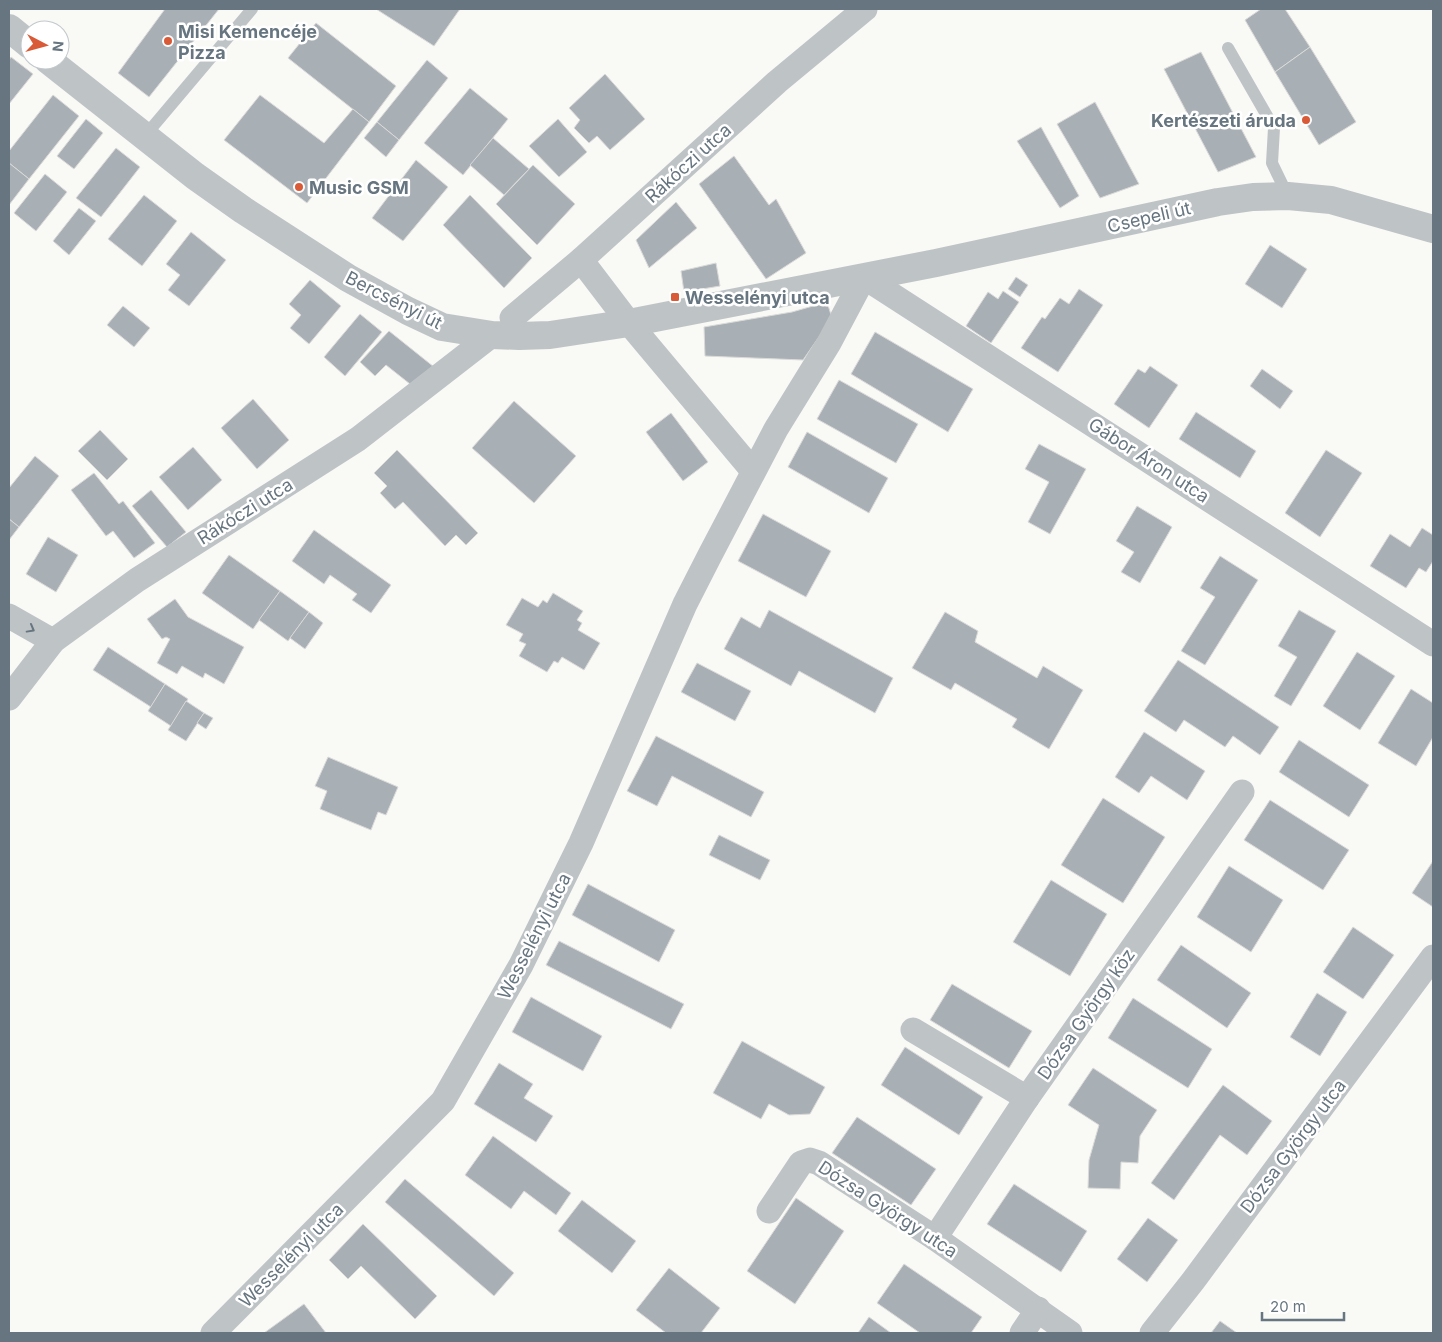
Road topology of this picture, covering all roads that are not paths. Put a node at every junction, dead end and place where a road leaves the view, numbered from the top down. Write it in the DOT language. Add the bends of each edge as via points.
graph roads {
  1 [pos="252,9"];
  2 [pos="865,9"];
  3 [pos="9,28"];
  4 [pos="20,37"];
  5 [pos="1228,48"];
  6 [pos="60,70"];
  7 [pos="144,137"];
  8 [pos="1288,196"];
  9 [pos="1433,229"];
  10 [pos="581,260"];
  11 [pos="864,277"];
  12 [pos="629,323"];
  13 [pos="502,326"];
  14 [pos="753,471"];
  15 [pos="9,616"];
  16 [pos="53,641"];
  17 [pos="1433,644"];
  18 [pos="9,698"];
  19 [pos="1242,792"];
  20 [pos="1433,957"];
  21 [pos="913,1030"];
  22 [pos="1027,1098"];
  23 [pos="769,1211"];
  24 [pos="935,1238"];
  25 [pos="1038,1310"];
  26 [pos="213,1333"];
  27 [pos="1022,1333"];
  28 [pos="1070,1333"];
  29 [pos="1152,1333"];
  1 -- 7 [label="lane"];
  2 -- 10 [label="street, Rákóczi utca" via="777,82"];
  3 -- 4 [label="street"];
  5 -- 8 [label="lane" via="1274,128 1272,164"];
  6 -- 7 [label="street, Bercsényi út"];
  7 -- 13 [label="street, Bercsényi út" via="243,210 382,298 442,327"];
  8 -- 9 [label="street, Csepeli út" via="1330,200"];
  8 -- 11 [label="street, Csepeli út" via="1218,202"];
  10 -- 12 [label="street"];
  10 -- 13 [label="street, Rákóczi utca"];
  11 -- 12 [label="street, Bercsényi út"];
  11 -- 14 [label="street, Wesselényi utca"];
  11 -- 17 [label="street, Gábor Áron utca"];
  12 -- 13 [label="street, Bercsényi út" via="550,335 519,336"];
  12 -- 14 [label="street"];
  13 -- 16 [label="street, Rákóczi utca" via="358,439 137,580"];
  14 -- 26 [label="street, Wesselényi utca" via="685,604 580,843 521,965 444,1101"];
  15 -- 16 [label="street, one-way"];
  16 -- 18 [label="street, Rákóczi utca"];
  19 -- 22 [label="street, Dózsa György köz"];
  20 -- 29 [label="street, Dózsa György utca"];
  21 -- 22 [label="street"];
  22 -- 24 [label="street, Dózsa György köz"];
  23 -- 24 [label="street, Dózsa György utca" via="801,1163 810,1160 819,1162"];
  24 -- 25 [label="street, Dózsa György utca"];
  25 -- 27 [label="street"];
  25 -- 28 [label="street, Dózsa György utca"];
}
